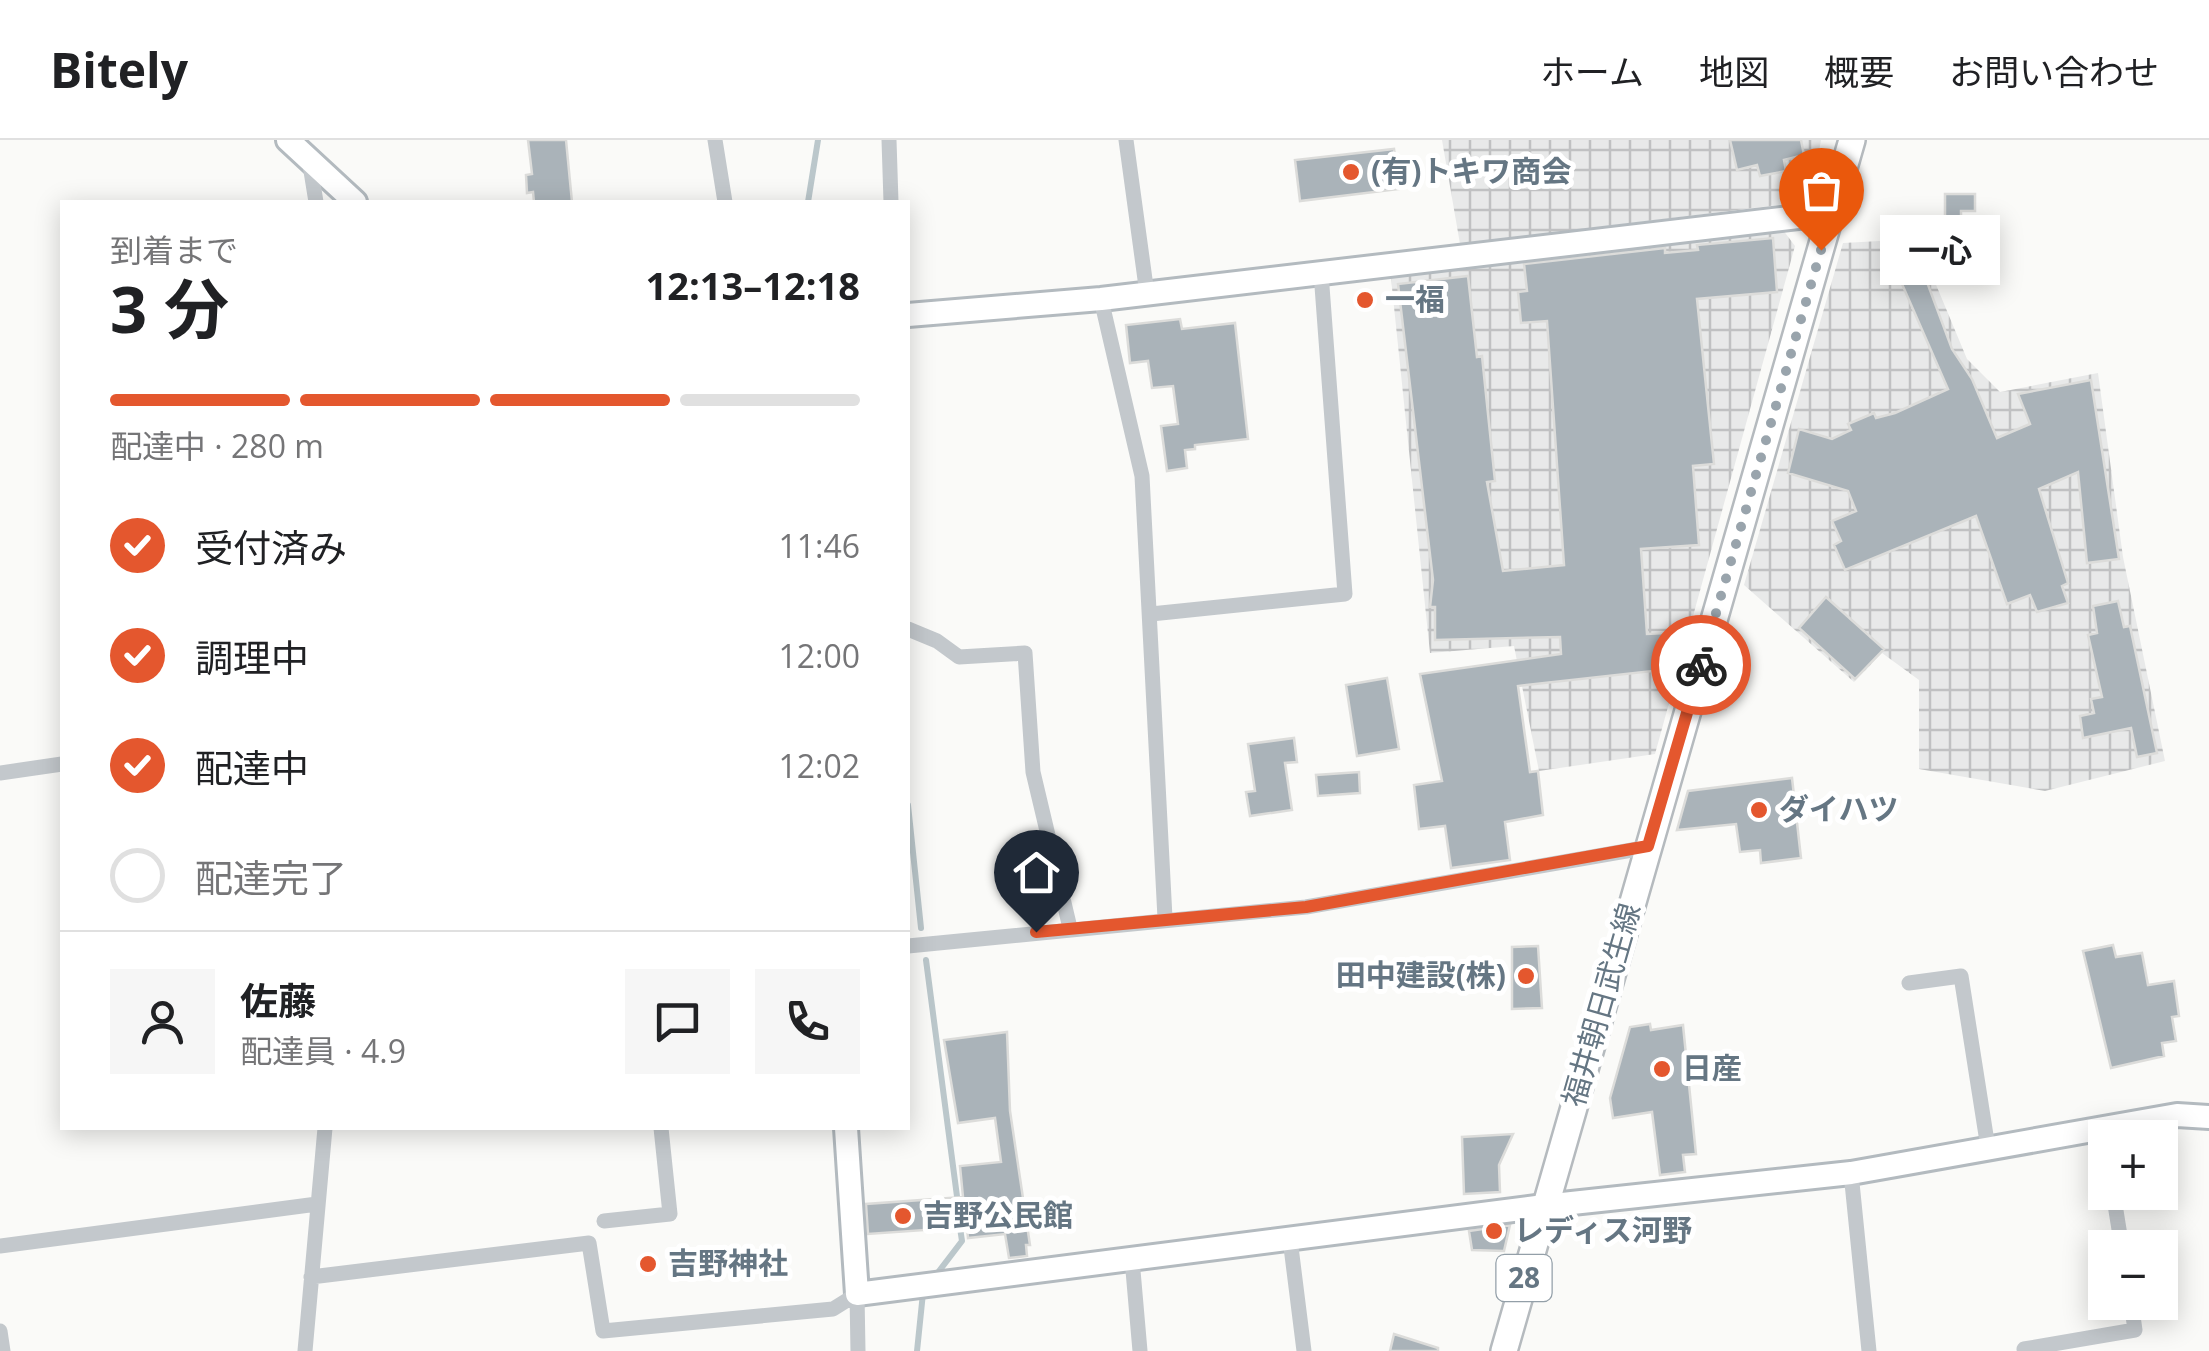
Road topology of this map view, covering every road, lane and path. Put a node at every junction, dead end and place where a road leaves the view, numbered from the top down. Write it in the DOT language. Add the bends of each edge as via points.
graph roads {
  1 [pos="288,140"];
  2 [pos="714,140"];
  3 [pos="889,140"];
  4 [pos="1126,140"];
  5 [pos="1852,140"];
  6 [pos="310,165"];
  7 [pos="316,200"];
  8 [pos="354,200"];
  9 [pos="725,200"];
  10 [pos="891,200"];
  11 [pos="1832,213"];
  12 [pos="1321,273"];
  13 [pos="1147,294"];
  14 [pos="1101,299"];
  15 [pos="910,315"];
  16 [pos="1151,614"];
  17 [pos="910,631"];
  18 [pos="60,764"];
  19 [pos="0,773"];
  20 [pos="1648,846"];
  21 [pos="1165,918"];
  22 [pos="1070,928"];
  23 [pos="910,946"];
  24 [pos="1908,983"];
  25 [pos="2209,1117"];
  26 [pos="2158,1120"];
  27 [pos="325,1130"];
  28 [pos="661,1130"];
  29 [pos="846,1130"];
  30 [pos="2088,1136"];
  31 [pos="1988,1148"];
  32 [pos="1850,1173"];
  33 [pos="317,1204"];
  34 [pos="1544,1206"];
  35 [pos="604,1221"];
  36 [pos="1290,1239"];
  37 [pos="0,1246"];
  38 [pos="1132,1259"];
  39 [pos="311,1277"];
  40 [pos="857,1294"];
  41 [pos="2134,1320"];
  42 [pos="0,1330"];
  43 [pos="2019,1350"];
  44 [pos="3,1351"];
  45 [pos="305,1351"];
  46 [pos="858,1351"];
  47 [pos="1140,1351"];
  48 [pos="1304,1351"];
  49 [pos="1504,1351"];
  50 [pos="1869,1351"];
  1 -- 6 [label="street"];
  2 -- 9 [label="street"];
  3 -- 10 [label="street"];
  4 -- 13 [label="street"];
  5 -- 11 [label="main road, 福井朝日武生線 / 28"];
  6 -- 7 [label="street"];
  6 -- 8 [label="street"];
  11 -- 12 [label="street"];
  11 -- 20 [label="main road, 福井朝日武生線 / 28"];
  12 -- 13 [label="street"];
  12 -- 16 [label="street" via="1346,594"];
  13 -- 14 [label="street"];
  14 -- 15 [label="street"];
  14 -- 16 [label="street" via="1142,476"];
  16 -- 21 [label="street"];
  17 -- 22 [label="street" via="959,658 1024,653 1034,772"];
  18 -- 19 [label="street"];
  20 -- 21 [label="street" via="1306,907"];
  20 -- 34 [label="main road, 福井朝日武生線 / 28"];
  21 -- 22 [label="street"];
  22 -- 23 [label="street"];
  24 -- 31 [label="street" via="1961,976"];
  25 -- 26 [label="street"];
  27 -- 33 [label="street"];
  28 -- 35 [label="street" via="670,1214"];
  29 -- 40 [label="street"];
  30 -- 31 [label="street"];
  31 -- 32 [label="street"];
  32 -- 34 [label="street"];
  32 -- 50 [label="street"];
  33 -- 37 [label="street"];
  33 -- 39 [label="street"];
  34 -- 36 [label="street"];
  34 -- 49 [label="main road, 福井朝日武生線 / 28"];
  36 -- 38 [label="street"];
  36 -- 48 [label="street"];
  38 -- 40 [label="street"];
  38 -- 47 [label="street"];
  39 -- 40 [label="street" via="588,1243 603,1331 833,1309"];
  39 -- 45 [label="street"];
  40 -- 46 [label="street"];
  41 -- 43 [label="street" via="2136,1330"];
  42 -- 44 [label="street"];
}
